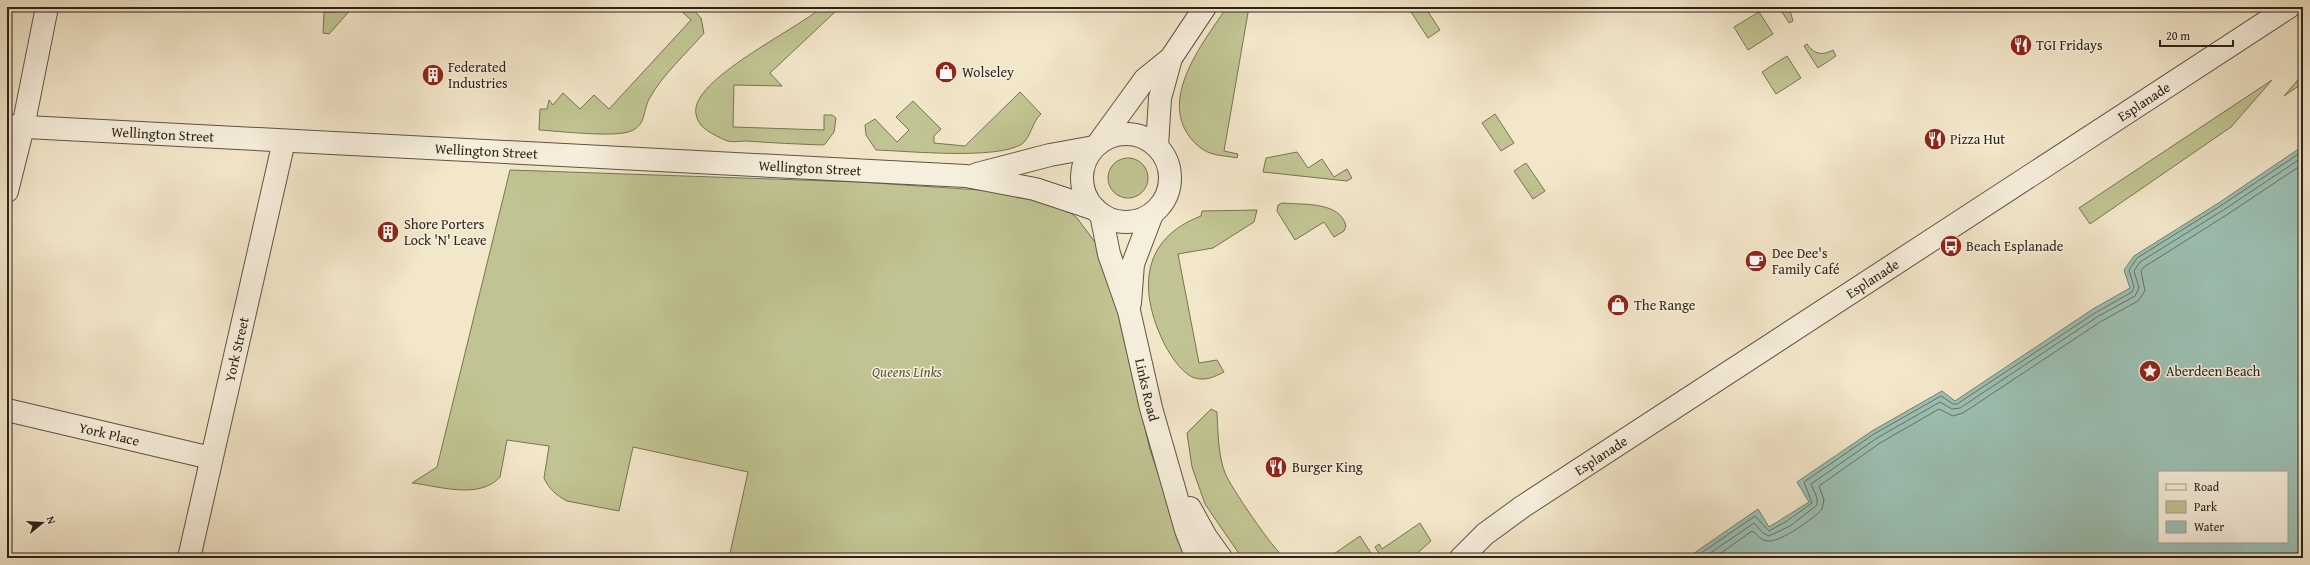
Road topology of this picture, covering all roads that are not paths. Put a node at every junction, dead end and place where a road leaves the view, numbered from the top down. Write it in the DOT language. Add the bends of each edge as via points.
graph roads {
  1 [pos="47,7"];
  2 [pos="1205,7"];
  3 [pos="2289,7"];
  4 [pos="1171,58"];
  5 [pos="15,127"];
  6 [pos="284,141"];
  7 [pos="1097,144"];
  8 [pos="1157,146"];
  9 [pos="966,176"];
  10 [pos="7,191"];
  11 [pos="1098,212"];
  12 [pos="1152,214"];
  13 [pos="1130,311"];
  14 [pos="7,410"];
  15 [pos="211,458"];
  16 [pos="1169,468"];
  17 [pos="189,558"];
  18 [pos="1197,558"];
  19 [pos="1221,558"];
  20 [pos="1461,558"];
  1 -- 5 [label="street"];
  2 -- 4 [label="street"];
  3 -- 20 [label="street, Esplanade" via="1522,507 1485,534"];
  4 -- 7 [label="street" via="1145,79"];
  4 -- 8 [label="street" via="1160,98"];
  5 -- 6 [label="street, Wellington Street"];
  5 -- 10 [label="street"];
  6 -- 9 [label="street, Wellington Street"];
  6 -- 15 [label="street, York Street"];
  7 -- 8 [label="street" via="1123,133 1136,134"];
  7 -- 9 [label="street, Wellington Street"];
  7 -- 11 [label="street" via="1086,159 1082,172 1087,199"];
  8 -- 12 [label="street" via="1165,156 1170,178 1165,199"];
  9 -- 11 [label="street, Wellington Street" via="1035,189"];
  11 -- 12 [label="street" via="1121,222 1132,222"];
  11 -- 13 [label="street, Links Road" via="1109,254"];
  12 -- 13 [label="street, Links Road" via="1133,264"];
  13 -- 16 [label="street, Links Road" via="1151,408"];
  14 -- 15 [label="street, York Place"];
  15 -- 17 [label="street, York Street"];
  16 -- 18 [label="street, Links Road" via="1186,530"];
  16 -- 19 [label="street, Links Road" via="1206,537"];
}
